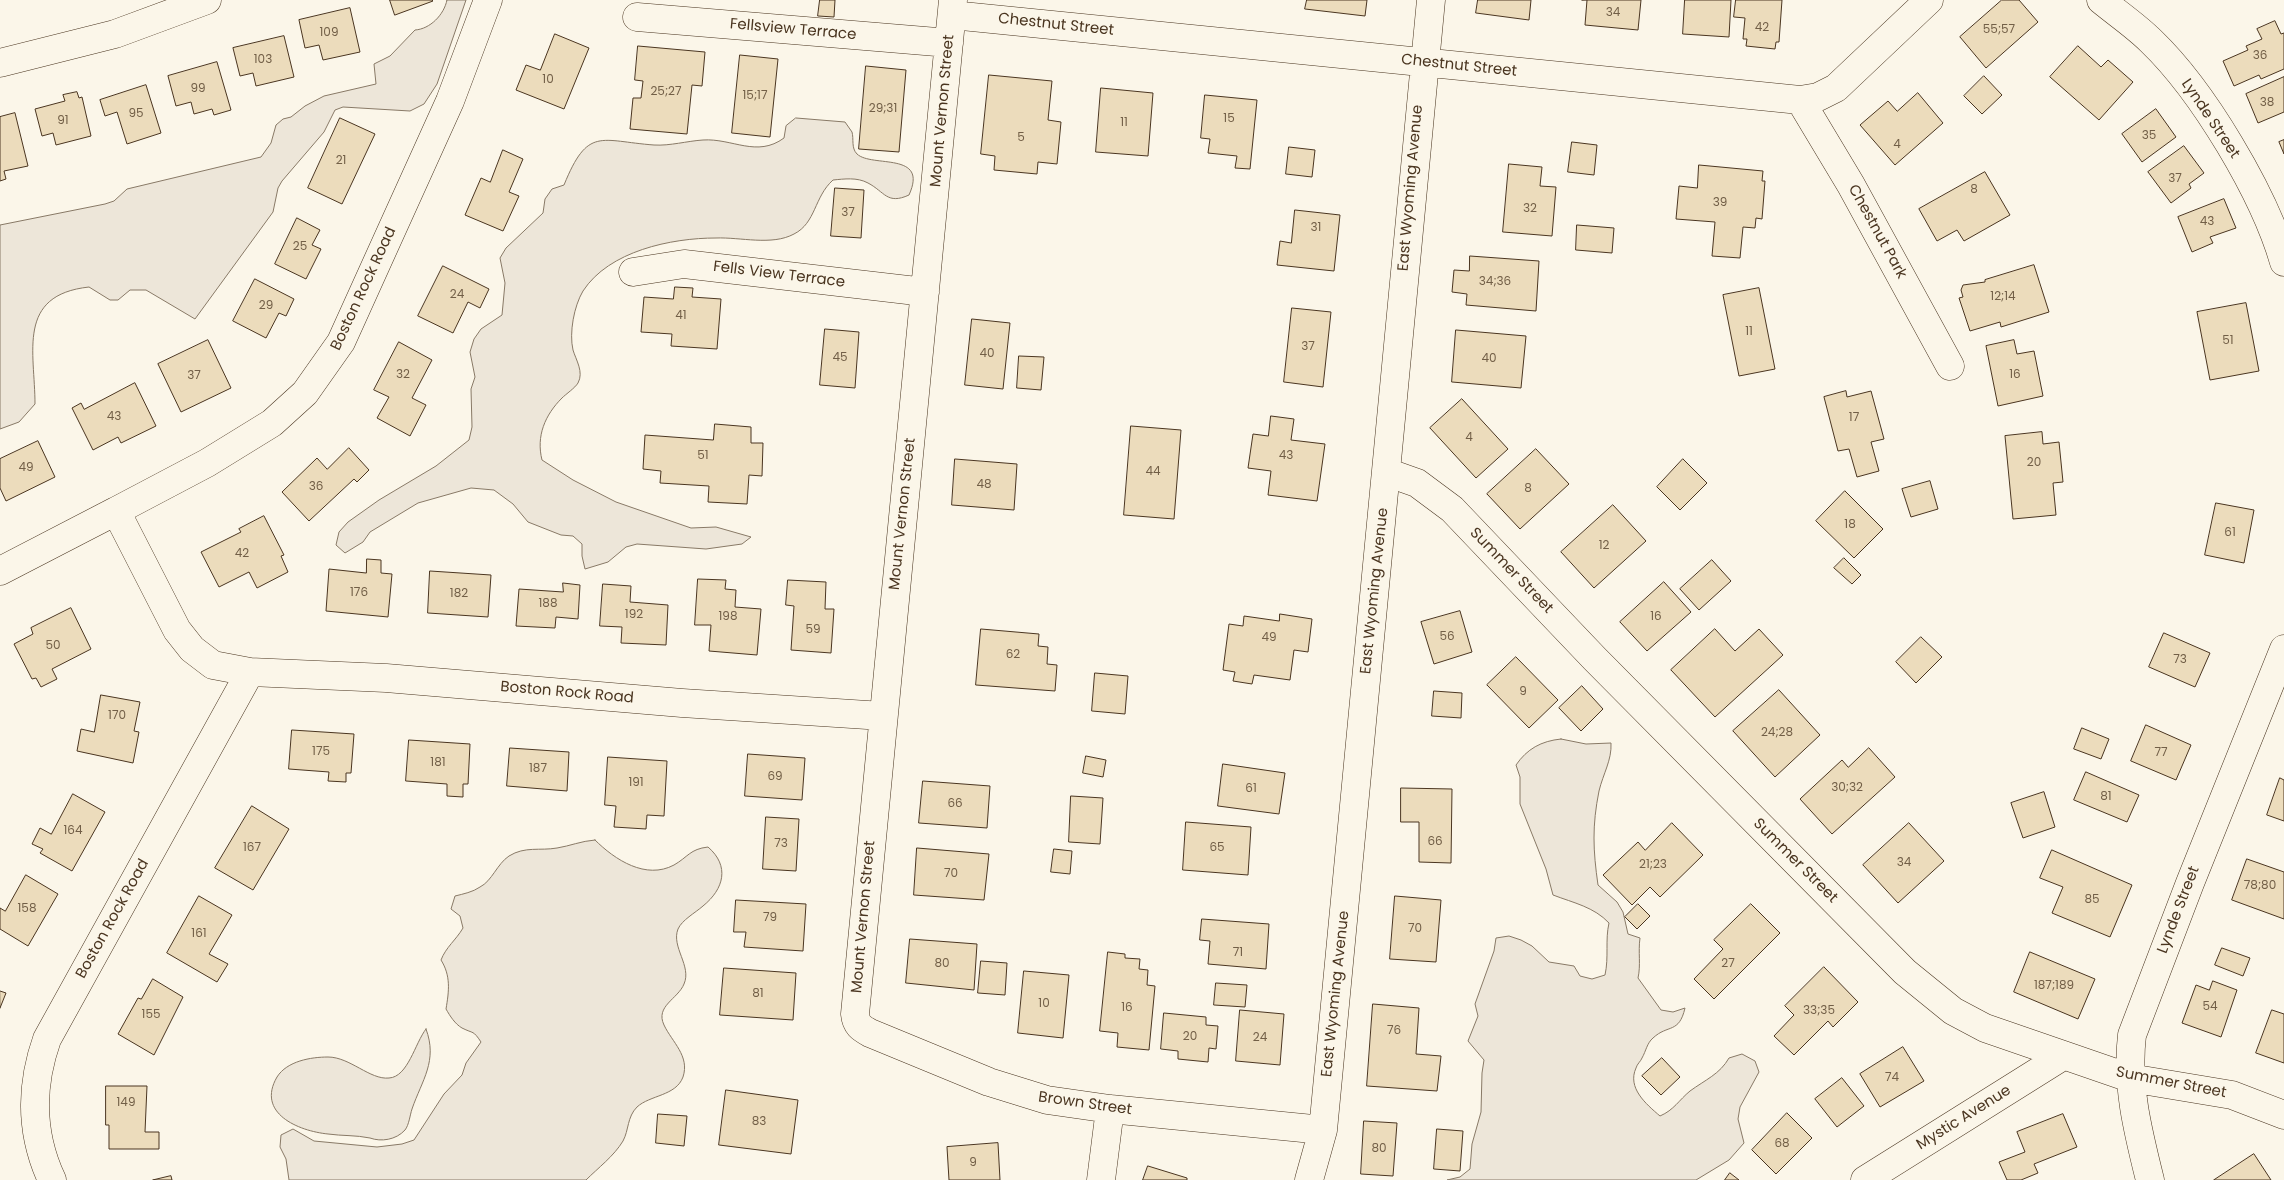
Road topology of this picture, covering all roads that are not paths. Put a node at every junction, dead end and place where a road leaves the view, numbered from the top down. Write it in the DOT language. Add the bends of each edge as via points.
graph roads {
  1 [pos="207,0"];
  2 [pos="488,0"];
  3 [pos="1431,0"];
  4 [pos="1929,0"];
  5 [pos="2101,0"];
  6 [pos="952,7"];
  7 [pos="637,17"];
  8 [pos="949,43"];
  9 [pos="1423,62"];
  10 [pos="0,63"];
  11 [pos="1800,100"];
  12 [pos="2284,262"];
  13 [pos="633,272"];
  14 [pos="925,292"];
  15 [pos="1950,366"];
  16 [pos="1386,472"];
  17 [pos="116,511"];
  18 [pos="0,571"];
  19 [pos="2284,649"];
  20 [pos="250,672"];
  21 [pos="883,716"];
  22 [pos="860,1027"];
  23 [pos="2063,1056"];
  24 [pos="2130,1078"];
  25 [pos="1110,1109"];
  26 [pos="2284,1115"];
  27 [pos="1323,1130"];
  28 [pos="52,1180"];
  29 [pos="1101,1180"];
  30 [pos="1309,1180"];
  31 [pos="1865,1180"];
  32 [pos="2150,1180"];
  1 -- 10 [label="street" via="115,34"];
  2 -- 17 [label="street, Boston Rock Road" via="446,110 341,342 325,366 298,400 272,423 207,463"];
  3 -- 9 [label="street, East Wyoming Avenue"];
  4 -- 11 [label="street, Chestnut Street" via="1836,88 1818,97"];
  5 -- 12 [label="street, Lynde Street" via="2152,41 2199,100 2239,162"];
  6 -- 8 [label="street, Mount Vernon Street"];
  6 -- 9 [label="street, Chestnut Street"];
  7 -- 8 [label="street, Fellsview Terrace"];
  8 -- 14 [label="street, Mount Vernon Street"];
  9 -- 11 [label="street, Chestnut Street"];
  9 -- 16 [label="street, East Wyoming Avenue"];
  11 -- 15 [label="street, Chestnut Park" via="1851,185"];
  13 -- 14 [label="street, Fells View Terrace" via="684,264"];
  14 -- 21 [label="street, Mount Vernon Street"];
  16 -- 23 [label="street, Summer Street" via="1417,483 1452,509 1595,659 1921,987 1970,1021"];
  16 -- 27 [label="street, East Wyoming Avenue"];
  17 -- 18 [label="street, Boston Rock Road"];
  17 -- 20 [label="street, Boston Rock Road" via="177,630 192,649 213,665"];
  19 -- 24 [label="street, Lynde Street" via="2132,1035"];
  20 -- 21 [label="street, Boston Rock Road" via="386,678"];
  20 -- 28 [label="street, Boston Rock Road" via="47,1039 38,1070 34,1102 40,1150"];
  21 -- 22 [label="street, Mount Vernon Street" via="855,1014"];
  22 -- 25 [label="street, Brown Street" via="1017,1092"];
  23 -- 24 [label="street, Summer Street"];
  23 -- 31 [label="street, Mystic Avenue"];
  24 -- 26 [label="street, Summer Street" via="2232,1095"];
  24 -- 32 [label="street, Lynde Street" via="2136,1125"];
  25 -- 27 [label="street, Brown Street"];
  25 -- 29 [label="street"];
  27 -- 30 [label="street, East Wyoming Avenue"];
}
